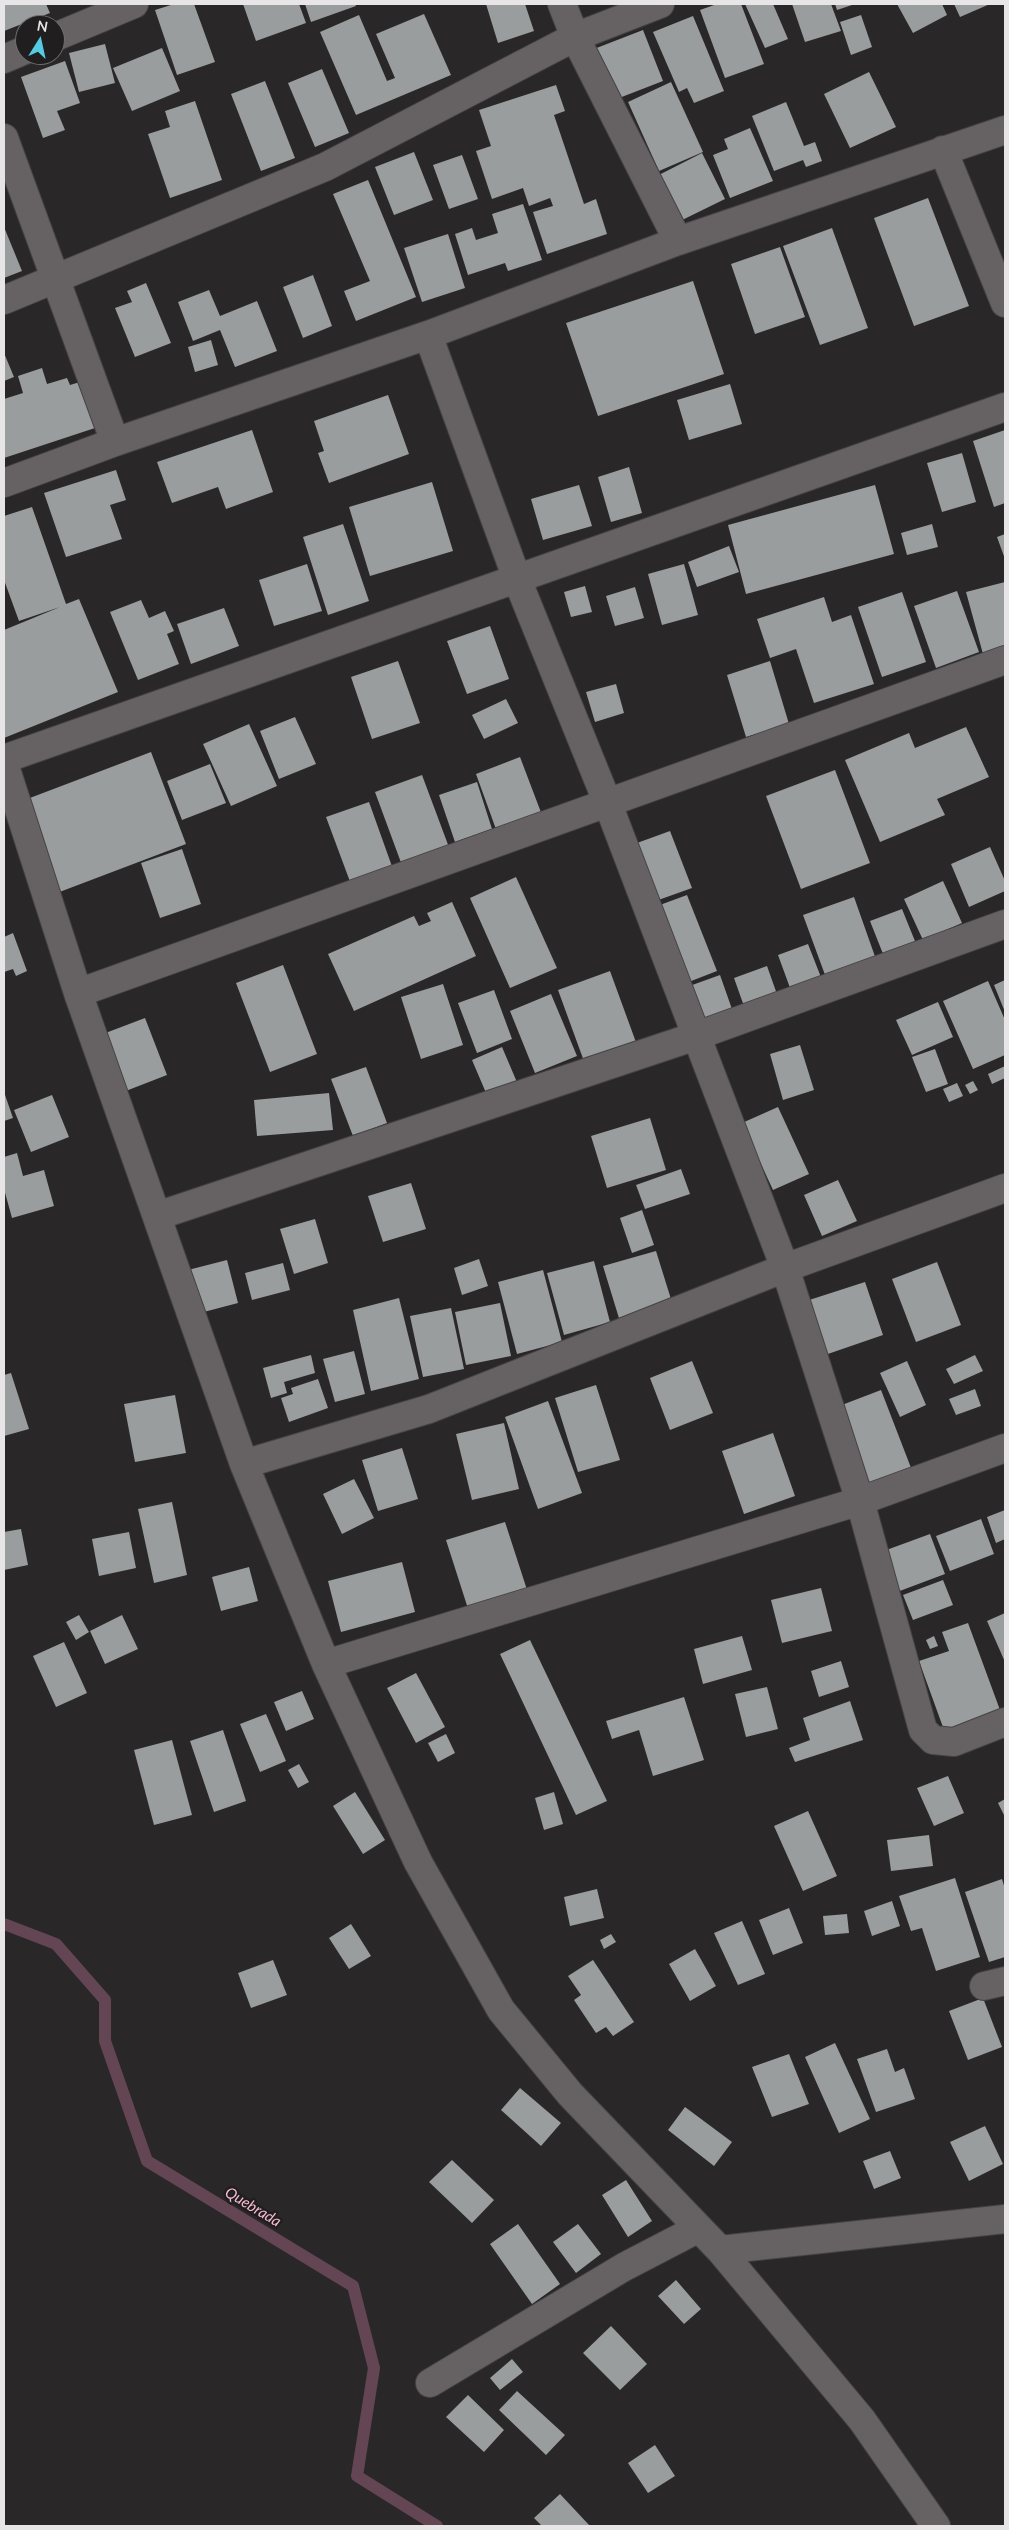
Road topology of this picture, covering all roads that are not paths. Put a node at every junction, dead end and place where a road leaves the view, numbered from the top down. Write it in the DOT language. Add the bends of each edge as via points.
graph roads {
  1 [pos="134,4"];
  2 [pos="562,4"];
  3 [pos="660,4"];
  4 [pos="65,33"];
  5 [pos="576,37"];
  6 [pos="1005,130"];
  7 [pos="4,138"];
  8 [pos="943,150"];
  9 [pos="678,241"];
  10 [pos="57,278"];
  11 [pos="4,300"];
  12 [pos="1005,303"];
  13 [pos="428,335"];
  14 [pos="1005,407"];
  15 [pos="115,442"];
  16 [pos="4,483"];
  17 [pos="517,579"];
  18 [pos="1005,660"];
  19 [pos="4,761"];
  20 [pos="608,804"];
  21 [pos="1005,924"];
  22 [pos="78,994"];
  23 [pos="696,1036"];
  24 [pos="1005,1188"];
  25 [pos="157,1216"];
  26 [pos="785,1268"];
  27 [pos="1005,1448"];
  28 [pos="244,1464"];
  29 [pos="860,1501"];
  30 [pos="326,1664"];
  31 [pos="1005,1722"];
  32 [pos="1005,2219"];
  33 [pos="699,2228"];
  34 [pos="720,2250"];
  35 [pos="430,2383"];
  36 [pos="936,2526"];
  1 -- 4 [label="street"];
  2 -- 5 [label="street"];
  3 -- 5 [label="street"];
  5 -- 9 [label="street"];
  5 -- 10 [label="street" via="324,167"];
  6 -- 8 [label="street"];
  7 -- 10 [label="street"];
  8 -- 9 [label="street"];
  8 -- 12 [label="street"];
  9 -- 13 [label="street"];
  10 -- 11 [label="street"];
  10 -- 15 [label="street"];
  13 -- 15 [label="street"];
  13 -- 17 [label="street"];
  14 -- 17 [label="street"];
  15 -- 16 [label="street"];
  17 -- 19 [label="street"];
  17 -- 20 [label="street"];
  18 -- 20 [label="street"];
  19 -- 22 [label="street"];
  20 -- 22 [label="street"];
  20 -- 23 [label="street"];
  21 -- 23 [label="street"];
  22 -- 25 [label="street"];
  23 -- 25 [label="street"];
  23 -- 26 [label="street"];
  24 -- 26 [label="street"];
  25 -- 28 [label="street"];
  26 -- 28 [label="street" via="429,1409"];
  26 -- 29 [label="street"];
  27 -- 29 [label="street"];
  28 -- 30 [label="street"];
  29 -- 30 [label="street"];
  29 -- 31 [label="street" via="923,1730 933,1740 954,1742"];
  30 -- 33 [label="street" via="418,1862 501,2010 570,2094"];
  32 -- 34 [label="street"];
  33 -- 34 [label="street"];
  33 -- 35 [label="street" via="624,2267"];
  34 -- 36 [label="street" via="862,2420"];
}
